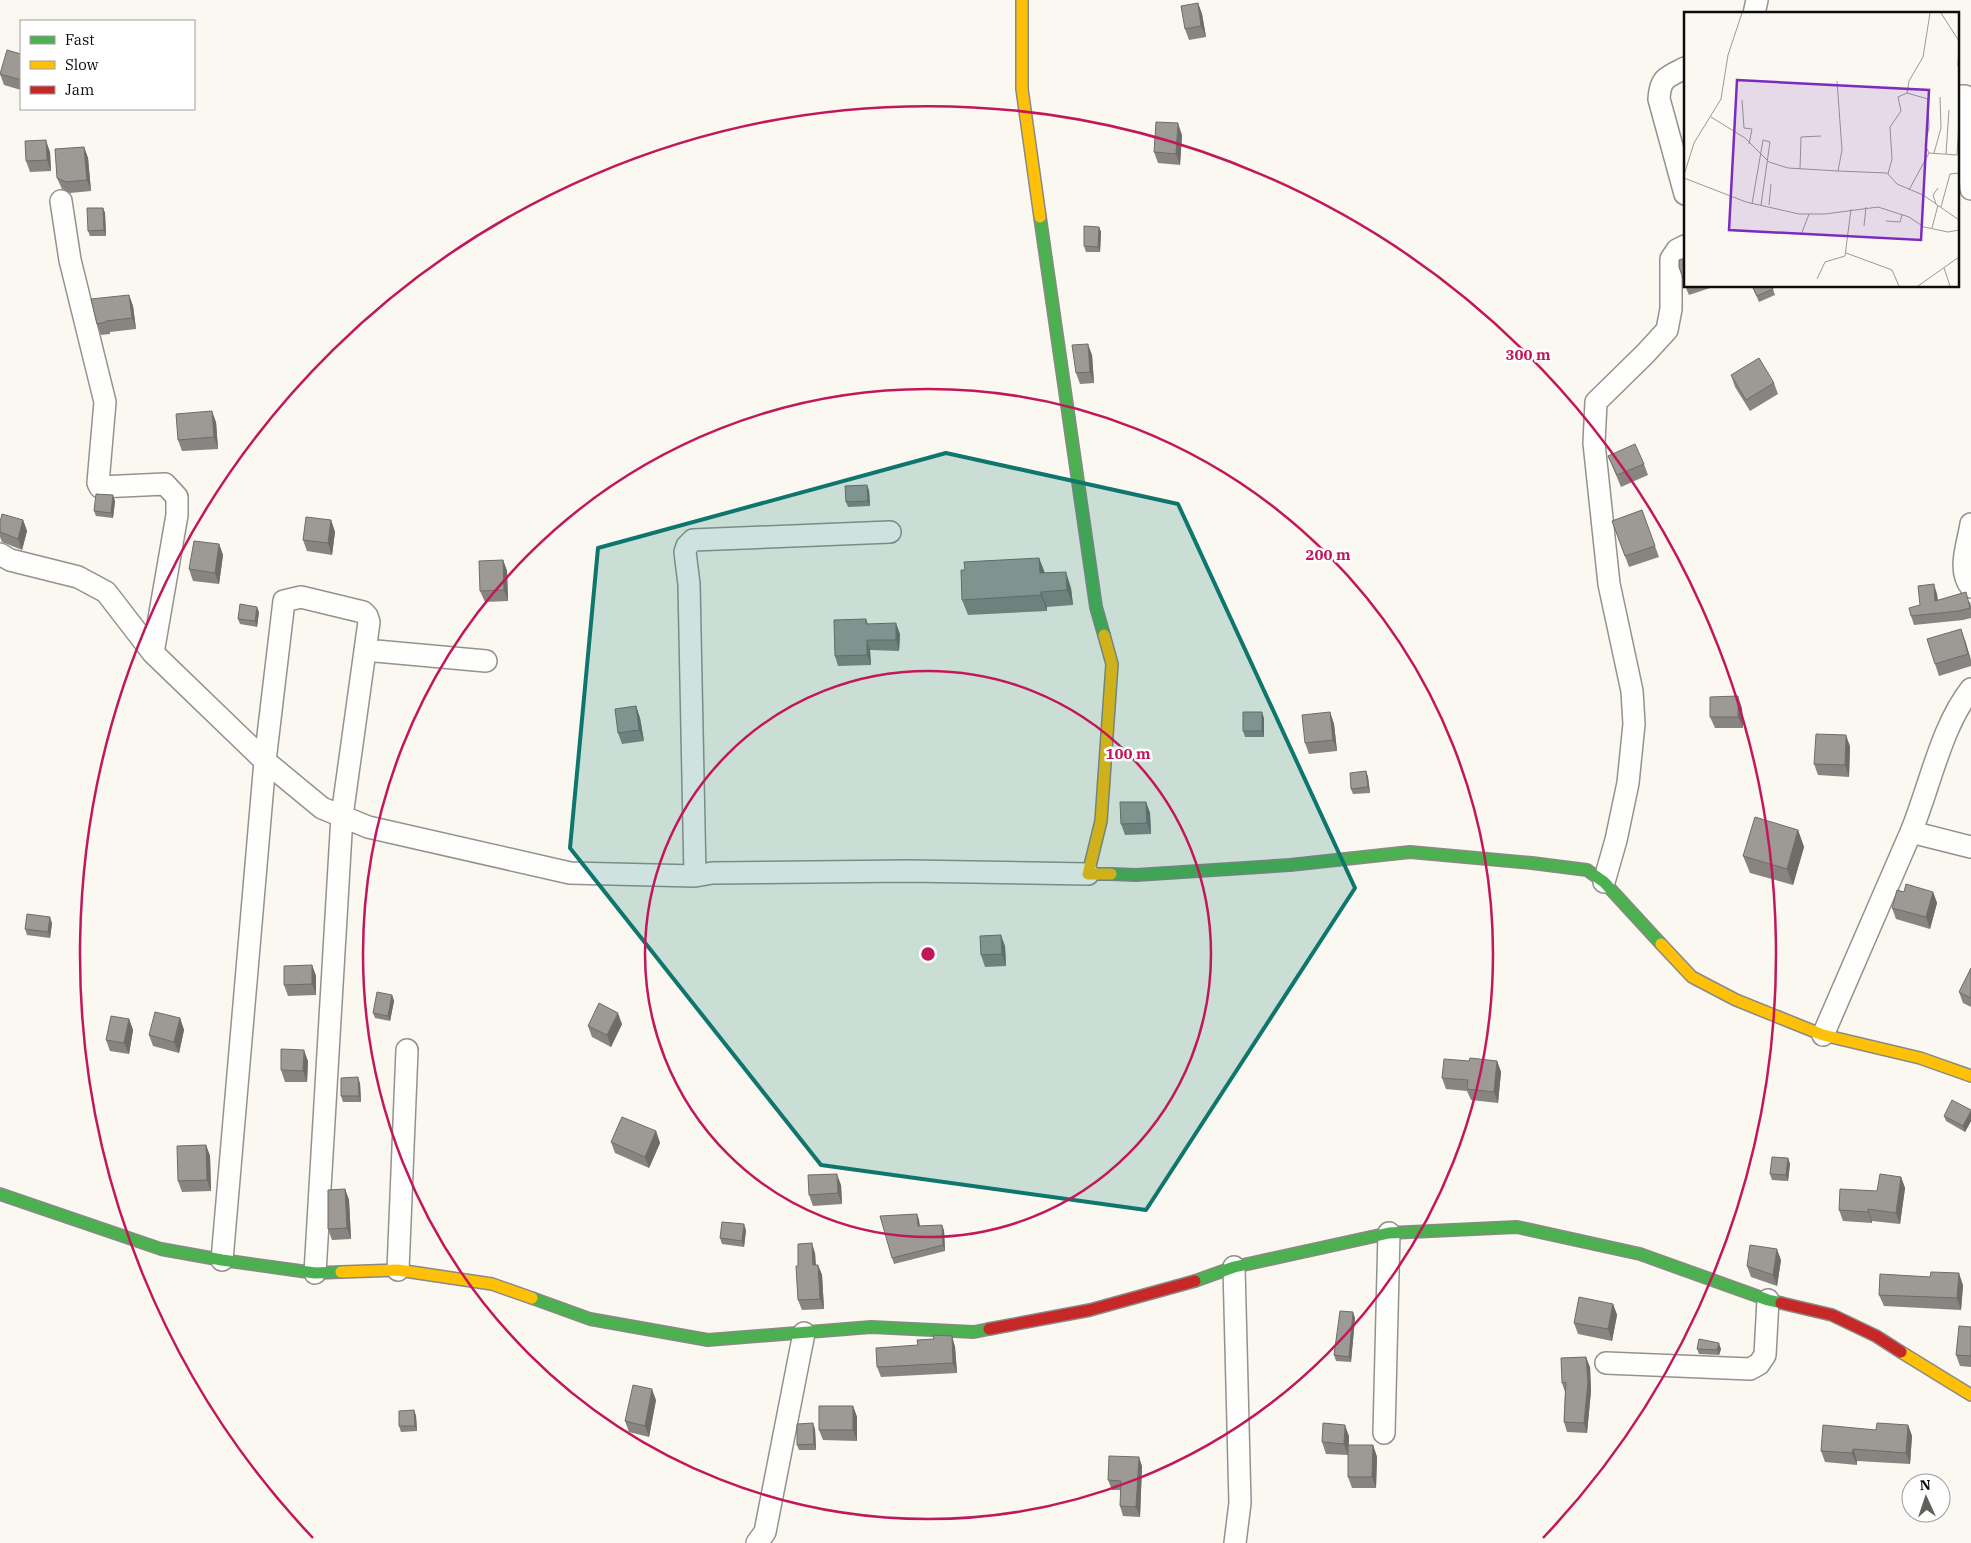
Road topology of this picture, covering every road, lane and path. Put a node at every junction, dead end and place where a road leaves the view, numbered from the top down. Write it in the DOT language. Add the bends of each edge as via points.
graph roads {
  1 [pos="1022,0"];
  2 [pos="1684,68"];
  3 [pos="1958,96"];
  4 [pos="1971,189"];
  5 [pos="1684,190"];
  6 [pos="61,201"];
  7 [pos="1684,246"];
  8 [pos="1971,524"];
  9 [pos="890,532"];
  10 [pos="0,554"];
  11 [pos="1971,587"];
  12 [pos="365,650"];
  13 [pos="153,653"];
  14 [pos="486,661"];
  15 [pos="1971,689"];
  16 [pos="265,761"];
  17 [pos="342,816"];
  18 [pos="1912,832"];
  19 [pos="1971,847"];
  20 [pos="1088,874"];
  21 [pos="695,876"];
  22 [pos="1604,882"];
  23 [pos="1823,1035"];
  24 [pos="407,1050"];
  25 [pos="1971,1076"];
  26 [pos="0,1194"];
  27 [pos="1389,1233"];
  28 [pos="222,1260"];
  29 [pos="1234,1267"];
  30 [pos="398,1270"];
  31 [pos="315,1273"];
  32 [pos="1768,1300"];
  33 [pos="804,1333"];
  34 [pos="1606,1363"];
  35 [pos="1971,1395"];
  36 [pos="1384,1433"];
  37 [pos="757,1543"];
  38 [pos="1236,1543"];
  1 -- 20 [label="street" via="1022,89 1096,607 1112,664 1101,821"];
  2 -- 5 [label="street" via="1670,75 1660,86 1659,99"];
  3 -- 4 [label="street" via="1965,96"];
  6 -- 13 [label="street" via="70,260 105,402 98,483 100,487 165,484 177,497"];
  7 -- 22 [label="street" via="1676,250 1671,259 1671,309 1667,330 1596,402 1594,443 1605,555 1632,691 1634,724 1628,783"];
  8 -- 11 [label="street" via="1964,568 1966,581"];
  9 -- 21 [label="street" via="693,540 687,546"];
  10 -- 13 [label="street" via="10,560 78,577 106,592"];
  12 -- 14 [label="street"];
  12 -- 16 [label="street" via="369,622 363,612 301,597 284,601"];
  12 -- 17 [label="street"];
  13 -- 16 [label="street"];
  15 -- 18 [label="street" via="1948,728"];
  16 -- 17 [label="street" via="322,808"];
  16 -- 28 [label="street"];
  17 -- 21 [label="street" via="368,827 570,873"];
  17 -- 31 [label="street"];
  18 -- 19 [label="street"];
  18 -- 23 [label="street"];
  20 -- 21 [label="street" via="909,871 712,873"];
  20 -- 22 [label="street" via="1136,875 1290,865 1410,852 1587,870"];
  22 -- 23 [label="street" via="1692,977 1736,1000"];
  23 -- 25 [label="street" via="1920,1058"];
  24 -- 30 [label="street"];
  26 -- 28 [label="street" via="161,1249"];
  27 -- 29 [label="street"];
  27 -- 32 [label="street" via="1517,1227 1640,1254"];
  27 -- 36 [label="street"];
  28 -- 31 [label="street"];
  29 -- 33 [label="street" via="1182,1286 1090,1310 974,1332 871,1327"];
  29 -- 38 [label="street" via="1240,1503"];
  30 -- 31 [label="street"];
  30 -- 33 [label="street" via="492,1284 590,1320 708,1340"];
  32 -- 34 [label="street" via="1765,1355 1750,1369"];
  32 -- 35 [label="street" via="1832,1315 1876,1336"];
  33 -- 37 [label="street" via="765,1532"];
}
